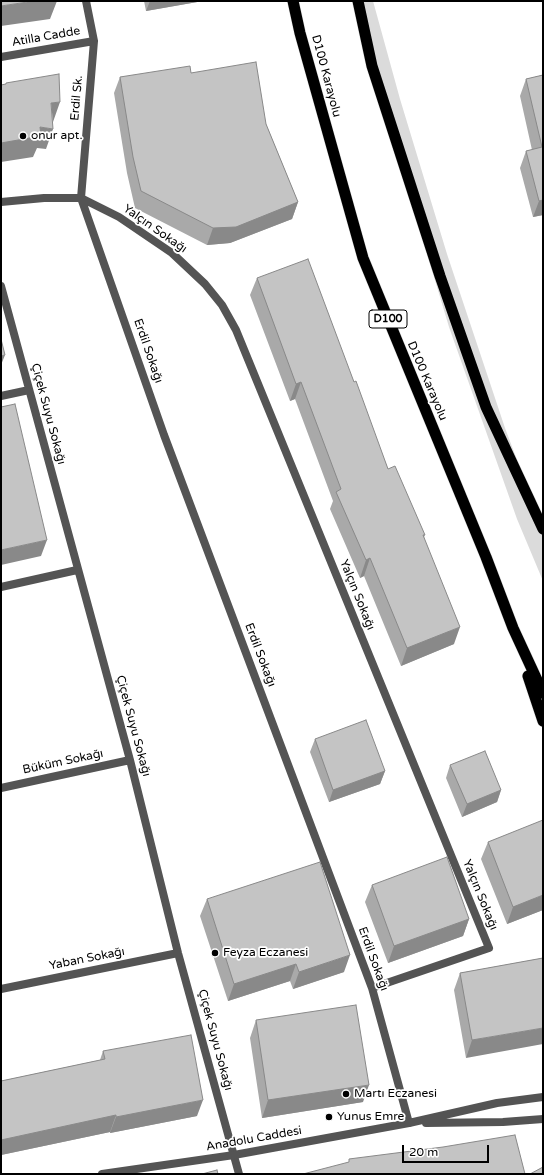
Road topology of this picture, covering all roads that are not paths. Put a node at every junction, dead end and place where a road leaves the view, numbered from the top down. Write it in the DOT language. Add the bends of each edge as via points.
graph roads {
  1 [pos="86,1"];
  2 [pos="293,1"];
  3 [pos="358,1"];
  4 [pos="94,42"];
  5 [pos="1,57"];
  6 [pos="81,198"];
  7 [pos="1,202"];
  8 [pos="1,286"];
  9 [pos="29,390"];
  10 [pos="1,396"];
  11 [pos="543,529"];
  12 [pos="77,570"];
  13 [pos="1,587"];
  14 [pos="513,628"];
  15 [pos="543,693"];
  16 [pos="543,721"];
  17 [pos="130,760"];
  18 [pos="1,788"];
  19 [pos="178,953"];
  20 [pos="372,988"];
  21 [pos="1,989"];
  22 [pos="543,1097"];
  23 [pos="543,1119"];
  24 [pos="409,1123"];
  25 [pos="234,1155"];
  26 [pos="102,1174"];
  27 [pos="239,1174"];
  1 -- 4 [label="street, Erdil Sk."];
  2 -- 14 [label="highway, D100 Karayolu / D100" via="362,258 486,556"];
  3 -- 11 [label="highway" via="372,66 440,276 484,400"];
  4 -- 5 [label="street, Atilla Cadde"];
  4 -- 6 [label="street, Erdil Sk."];
  6 -- 7 [label="street"];
  6 -- 20 [label="street, Erdil Sokağı" via="164,435"];
  6 -- 20 [label="street, Yalçın Sokağı" via="119,217 172,253 206,284 236,330 489,948"];
  8 -- 9 [label="street, Çiçek Suyu Sokağı"];
  9 -- 10 [label="street"];
  9 -- 12 [label="street, Çiçek Suyu Sokağı"];
  12 -- 13 [label="street"];
  12 -- 17 [label="street, Çiçek Suyu Sokağı"];
  14 -- 15 [label="highway, D100 Karayolu / D100"];
  14 -- 16 [label="highway"];
  17 -- 18 [label="street, Büküm Sokağı"];
  17 -- 19 [label="street, Çiçek Suyu Sokağı"];
  19 -- 21 [label="street, Yaban Sokağı"];
  19 -- 25 [label="street, Çiçek Suyu Sokağı"];
  20 -- 24 [label="street, Erdil Sokağı"];
  22 -- 24 [label="street, Anadolu Caddesi" via="498,1103"];
  23 -- 24 [label="street, Anadolu Caddesi"];
  24 -- 25 [label="street, Anadolu Caddesi"];
  25 -- 26 [label="street, Anadolu Caddesi"];
  25 -- 27 [label="street, Çiçek Suyu Sokağı"];
}
